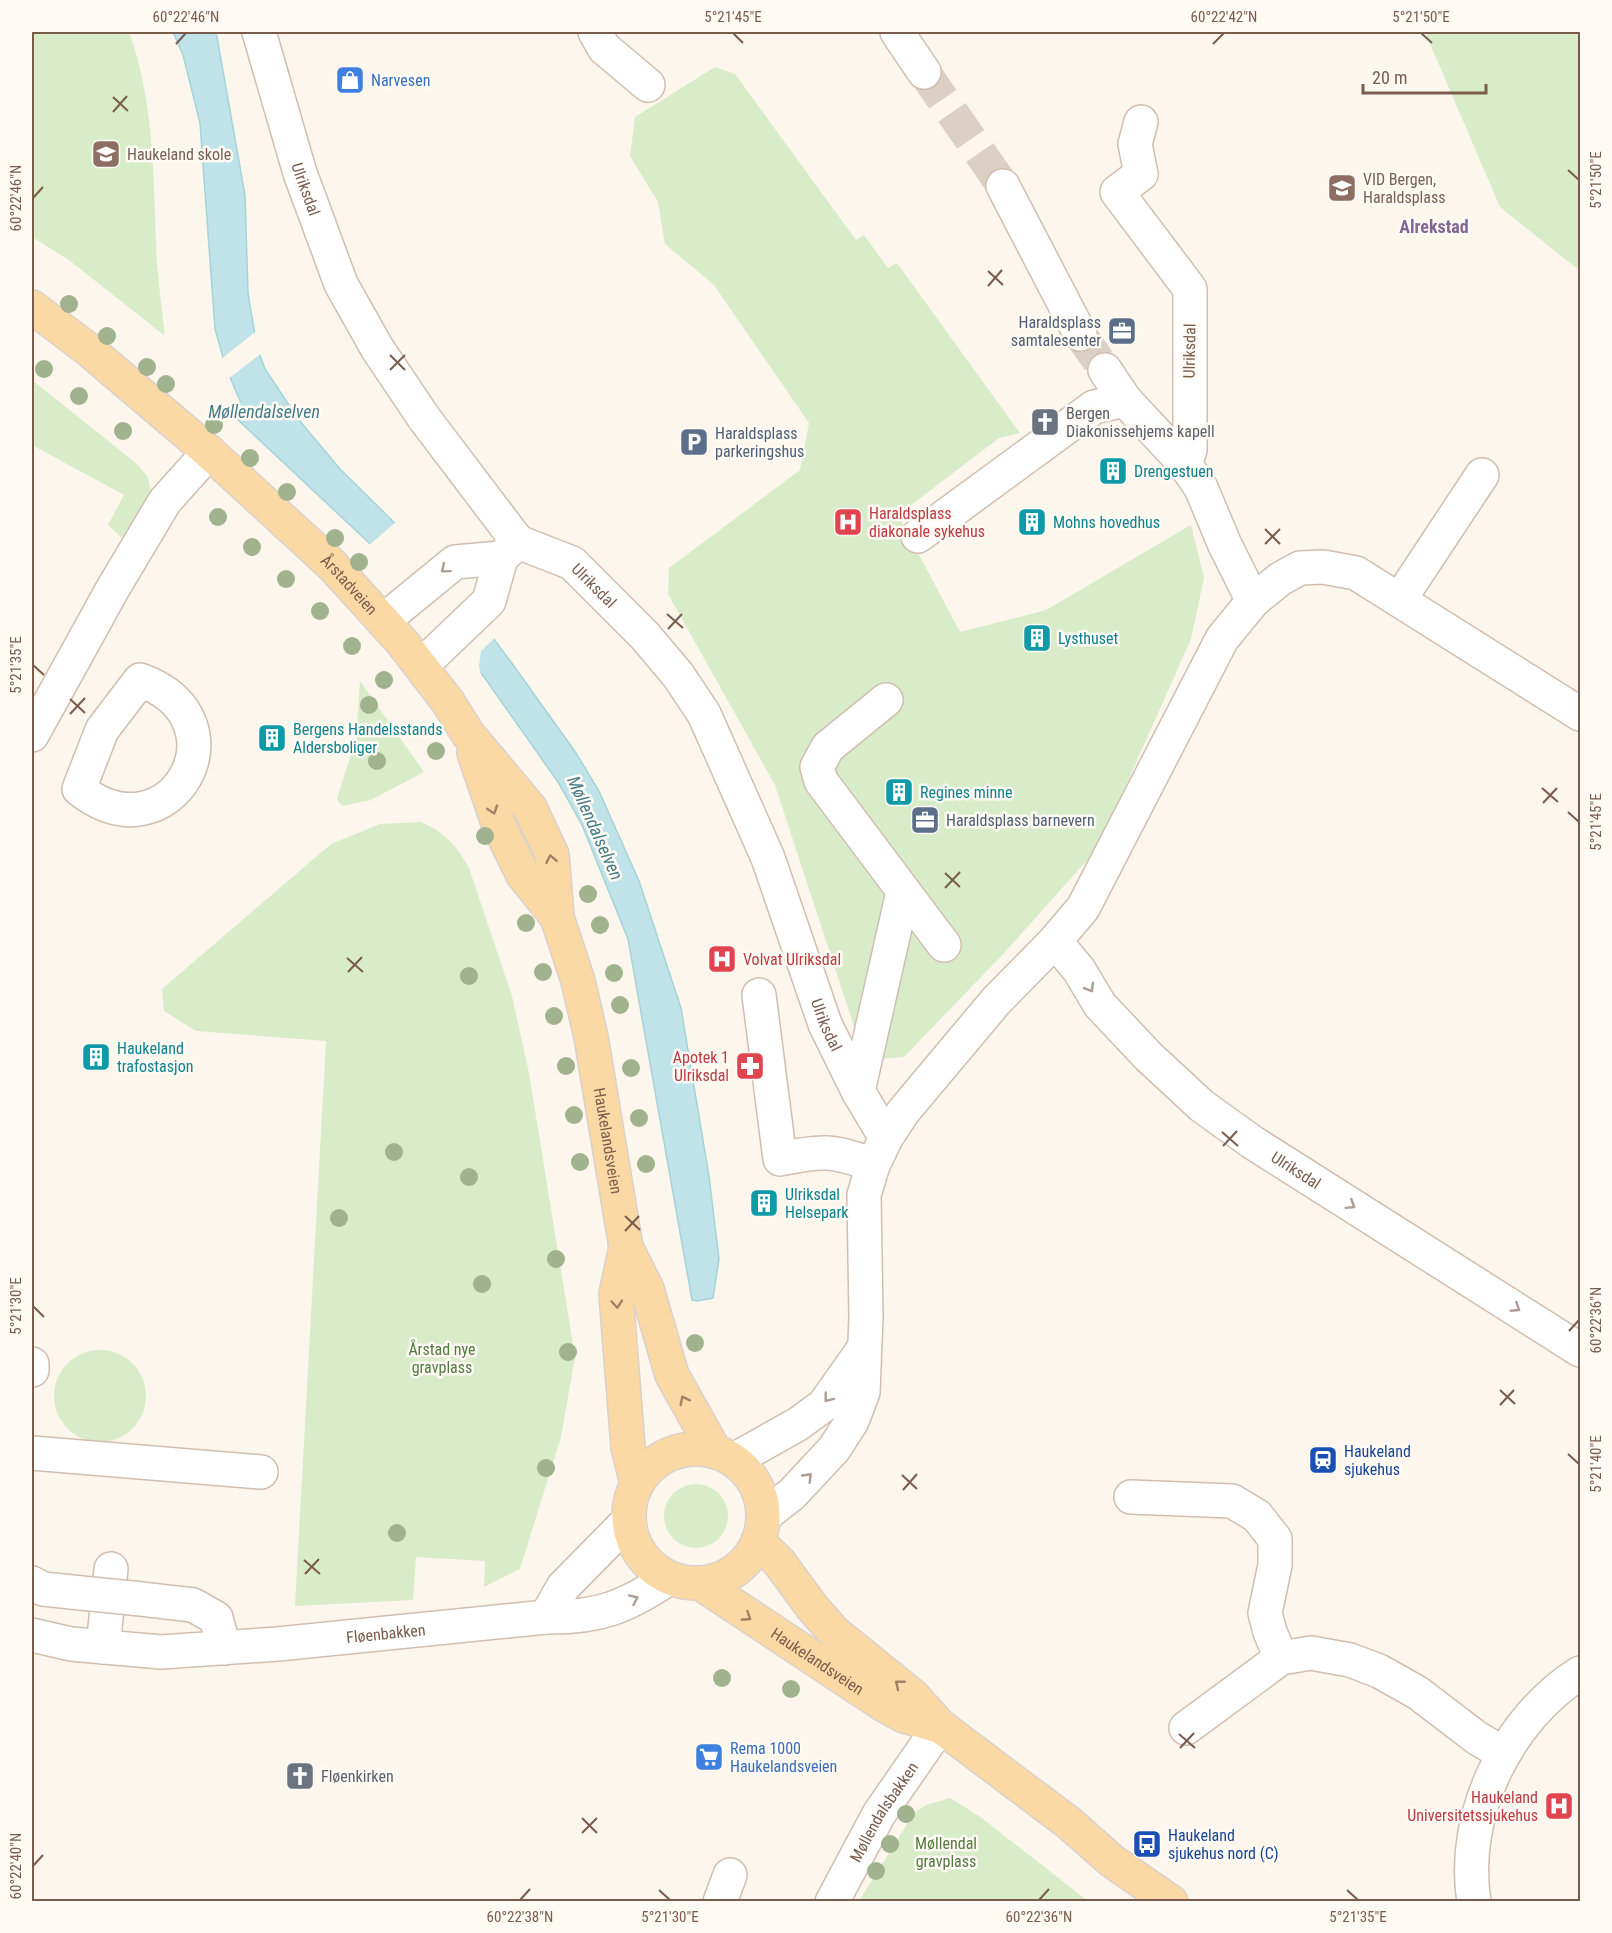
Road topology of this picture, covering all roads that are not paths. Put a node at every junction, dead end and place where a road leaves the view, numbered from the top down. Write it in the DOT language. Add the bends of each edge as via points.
graph roads {
  1 [pos="259,32"];
  2 [pos="595,32"];
  3 [pos="897,32"];
  4 [pos="924,72"];
  5 [pos="648,85"];
  6 [pos="1141,122"];
  7 [pos="1003,186"];
  8 [pos="32,307"];
  9 [pos="1080,334"];
  10 [pos="1105,370"];
  11 [pos="1125,400"];
  12 [pos="209,452"];
  13 [pos="1185,464"];
  14 [pos="1482,474"];
  15 [pos="918,536"];
  16 [pos="510,550"];
  17 [pos="1400,599"];
  18 [pos="1253,601"];
  19 [pos="383,621"];
  20 [pos="421,666"];
  21 [pos="886,700"];
  22 [pos="1581,714"];
  23 [pos="32,733"];
  24 [pos="903,892"];
  25 [pos="1055,941"];
  26 [pos="944,945"];
  27 [pos="759,995"];
  28 [pos="591,1037"];
  29 [pos="858,1091"];
  30 [pos="879,1151"];
  31 [pos="626,1247"];
  32 [pos="1581,1350"];
  33 [pos="862,1351"];
  34 [pos="32,1453"];
  35 [pos="724,1455"];
  36 [pos="261,1472"];
  37 [pos="637,1484"];
  38 [pos="1131,1497"];
  39 [pos="628,1520"];
  40 [pos="761,1529"];
  41 [pos="111,1569"];
  42 [pos="684,1580"];
  43 [pos="32,1583"];
  44 [pos="546,1617"];
  45 [pos="32,1635"];
  46 [pos="103,1647"];
  47 [pos="224,1648"];
  48 [pos="1281,1658"];
  49 [pos="1581,1673"];
  50 [pos="940,1726"];
  51 [pos="1186,1728"];
  52 [pos="1504,1754"];
  53 [pos="1112,1861"];
  54 [pos="832,1902"];
  55 [pos="1140,1902"];
  56 [pos="1171,1902"];
  57 [pos="1474,1902"];
  1 -- 16 [label="street, Ulriksdal" via="300,172 340,284 376,348"];
  2 -- 5 [label="street" via="604,48"];
  3 -- 4 [label="street"];
  6 -- 13 [label="street, Ulriksdal" via="1135,144 1141,174 1117,192 1190,289 1190,450"];
  7 -- 9 [label="street"];
  8 -- 12 [label="main road, Årstadveien" via="122,376"];
  10 -- 11 [label="street"];
  11 -- 13 [label="street"];
  11 -- 15 [label="street" via="1094,407"];
  12 -- 19 [label="main road, Årstadveien" via="332,566"];
  12 -- 23 [label="street" via="165,501"];
  13 -- 18 [label="street" via="1201,488"];
  14 -- 17 [label="street"];
  16 -- 19 [label="street, one-way" via="455,562"];
  16 -- 20 [label="street" via="489,601"];
  16 -- 29 [label="street, Ulriksdal" via="572,563 645,636 704,714 768,858 825,1024"];
  17 -- 18 [label="street" via="1356,573 1323,567 1300,568"];
  17 -- 22 [label="street"];
  18 -- 25 [label="street" via="1222,639 1083,908"];
  19 -- 20 [label="main road, Årstadveien"];
  20 -- 28 [label="main road, Årstadveien" via="468,734 530,808 542,832 552,855 557,917 579,981"];
  21 -- 24 [label="street" via="828,747 817,767 821,782"];
  24 -- 26 [label="street"];
  24 -- 29 [label="street"];
  25 -- 30 [label="street" via="996,1001 903,1112"];
  25 -- 32 [label="street, Ulriksdal, one-way" via="1100,1005 1202,1106 1252,1142"];
  27 -- 30 [label="street" via="780,1159 820,1151 847,1155"];
  28 -- 31 [label="main road, Haukelandsveien"];
  29 -- 30 [label="street, Ulriksdal"];
  30 -- 33 [label="street" via="864,1195 866,1317"];
  35 -- 31 [label="main road, Haukelandsveien, one-way" via="672,1375 647,1289"];
  31 -- 37 [label="main road, Haukelandsveien, one-way" via="616,1294 628,1447"];
  33 -- 35 [label="street, one-way" via="824,1405 798,1424"];
  40 -- 33 [label="street, one-way" via="827,1457 852,1421 863,1392"];
  34 -- 36 [label="street"];
  35 -- 37 [label="main road" via="691,1448 672,1453 650,1466"];
  35 -- 40 [label="main road" via="750,1474 760,1494"];
  37 -- 39 [label="main road"];
  38 -- 48 [label="street" via="1232,1501 1257,1516 1275,1539 1275,1565 1265,1612"];
  39 -- 42 [label="main road" via="632,1538 653,1568"];
  39 -- 44 [label="street" via="563,1587"];
  40 -- 42 [label="main road" via="749,1559 735,1572 716,1582"];
  50 -- 40 [label="main road, Haukelandsveien, one-way" via="914,1696 834,1632 779,1562"];
  41 -- 46 [label="street"];
  44 -- 42 [label="street, Fløenbakken, one-way" via="596,1614"];
  42 -- 50 [label="main road, Haukelandsveien, one-way" via="884,1706"];
  43 -- 47 [label="street, bridge" via="43,1589 193,1605 216,1618"];
  44 -- 47 [label="street, Fløenbakken"];
  45 -- 46 [label="street, Fløenbakken"];
  46 -- 47 [label="street, Fløenbakken" via="161,1652"];
  48 -- 51 [label="street"];
  48 -- 52 [label="street" via="1311,1653 1350,1660 1378,1671 1418,1693"];
  49 -- 52 [label="street" via="1557,1689"];
  50 -- 53 [label="main road, Haukelandsveien"];
  50 -- 54 [label="street, Møllendalsbakken" via="879,1814"];
  52 -- 57 [label="street" via="1479,1809 1473,1847"];
  53 -- 55 [label="main road, Haukelandsveien"];
  53 -- 56 [label="main road, Haukelandsveien"];
}
